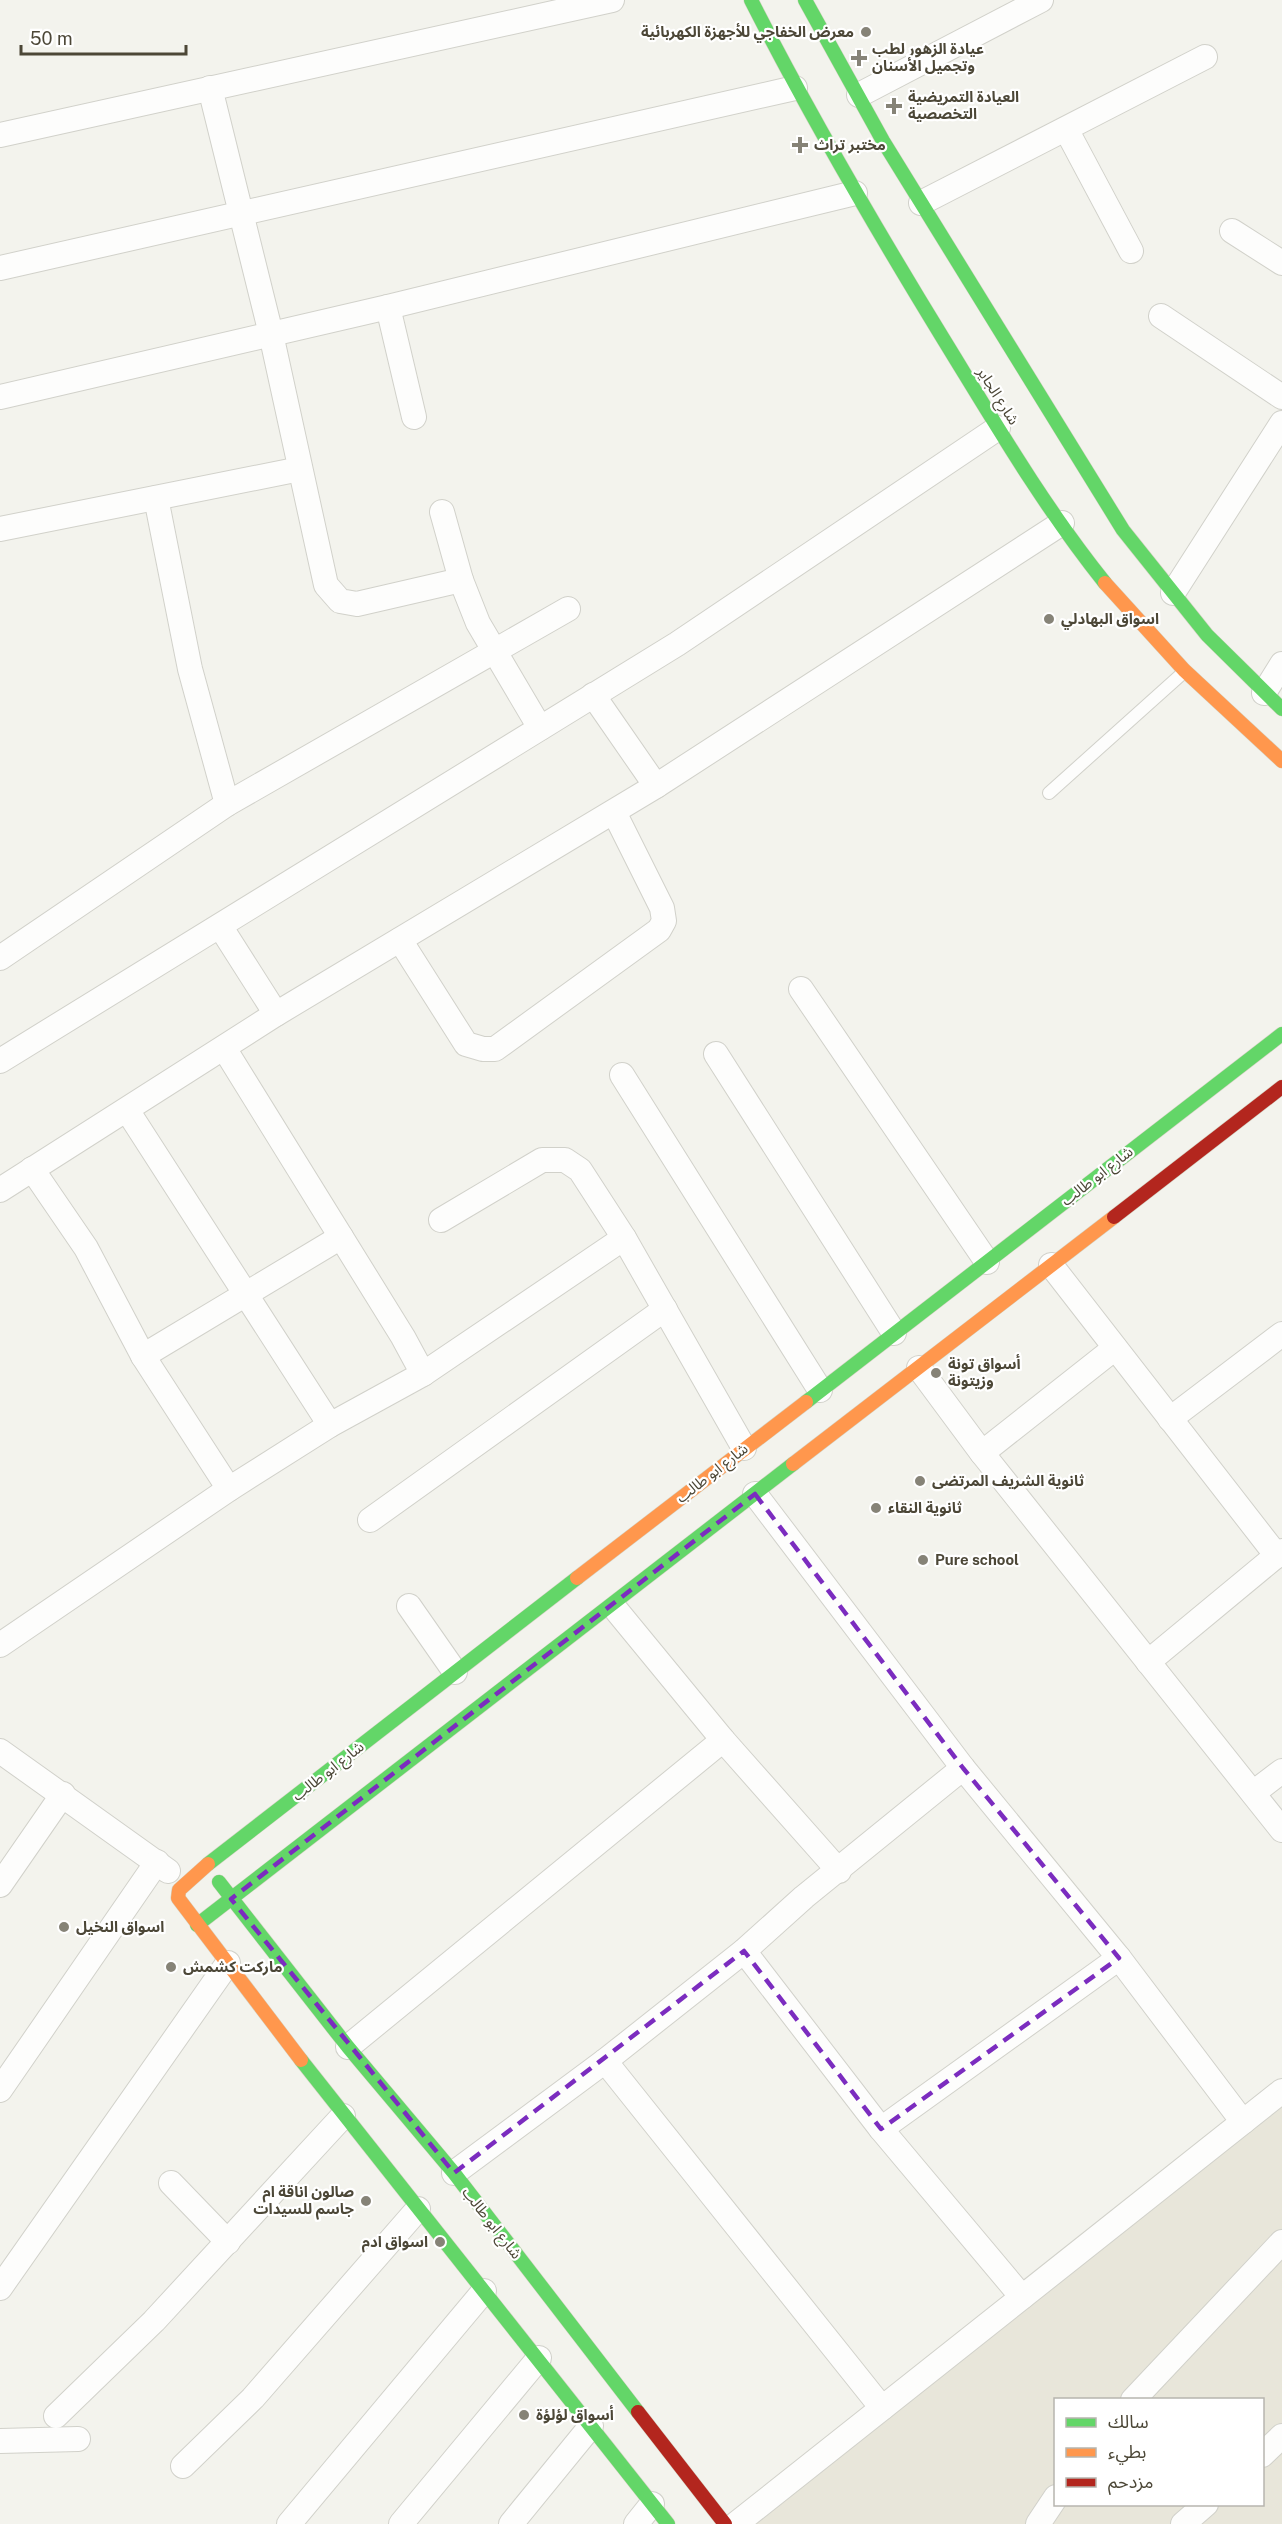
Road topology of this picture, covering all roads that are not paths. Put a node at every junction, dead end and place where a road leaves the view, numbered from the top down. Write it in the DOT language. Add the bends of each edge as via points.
graph roads {
  1 [pos="612,0"];
  2 [pos="751,0"];
  3 [pos="805,0"];
  4 [pos="1041,0"];
  5 [pos="1205,57"];
  6 [pos="210,88"];
  7 [pos="795,88"];
  8 [pos="859,95"];
  9 [pos="1066,129"];
  10 [pos="0,135"];
  11 [pos="855,193"];
  12 [pos="921,203"];
  13 [pos="243,215"];
  14 [pos="1233,231"];
  15 [pos="1131,251"];
  16 [pos="1282,263"];
  17 [pos="0,268"];
  18 [pos="388,307"];
  19 [pos="1161,316"];
  20 [pos="271,334"];
  21 [pos="0,397"];
  22 [pos="1282,397"];
  23 [pos="414,417"];
  24 [pos="1282,423"];
  25 [pos="1002,426"];
  26 [pos="300,469"];
  27 [pos="156,498"];
  28 [pos="442,512"];
  29 [pos="1062,523"];
  30 [pos="0,529"];
  31 [pos="461,579"];
  32 [pos="1173,593"];
  33 [pos="568,609"];
  34 [pos="494,650"];
  35 [pos="1282,664"];
  36 [pos="1184,672"];
  37 [pos="1264,693"];
  38 [pos="593,695"];
  39 [pos="1282,709"];
  40 [pos="540,728"];
  41 [pos="1282,761"];
  42 [pos="656,786"];
  43 [pos="1049,793"];
  44 [pos="227,804"];
  45 [pos="614,812"];
  46 [pos="219,926"];
  47 [pos="400,940"];
  48 [pos="0,958"];
  49 [pos="801,989"];
  50 [pos="276,1014"];
  51 [pos="1282,1034"];
  52 [pos="224,1048"];
  53 [pos="716,1054"];
  54 [pos="0,1061"];
  55 [pos="622,1075"];
  56 [pos="1282,1087"];
  57 [pos="127,1110"];
  58 [pos="32,1169"];
  59 [pos="0,1190"];
  60 [pos="441,1220"];
  61 [pos="341,1237"];
  62 [pos="624,1238"];
  63 [pos="987,1262"];
  64 [pos="1051,1266"];
  65 [pos="245,1294"];
  66 [pos="665,1309"];
  67 [pos="894,1333"];
  68 [pos="1282,1334"];
  69 [pos="1114,1348"];
  70 [pos="143,1356"];
  71 [pos="919,1368"];
  72 [pos="423,1374"];
  73 [pos="820,1390"];
  74 [pos="1170,1419"];
  75 [pos="330,1425"];
  76 [pos="744,1448"];
  77 [pos="982,1454"];
  78 [pos="229,1490"];
  79 [pos="755,1494"];
  80 [pos="370,1520"];
  81 [pos="1279,1553"];
  82 [pos="409,1606"];
  83 [pos="616,1611"];
  84 [pos="0,1645"];
  85 [pos="1148,1662"];
  86 [pos="455,1672"];
  87 [pos="723,1740"];
  88 [pos="0,1751"];
  89 [pos="963,1768"];
  90 [pos="1282,1771"];
  91 [pos="1253,1793"];
  92 [pos="63,1794"];
  93 [pos="1282,1830"];
  94 [pos="157,1863"];
  95 [pos="207,1865"];
  96 [pos="839,1871"];
  97 [pos="184,1883"];
  98 [pos="0,1885"];
  99 [pos="231,1899"];
  100 [pos="197,1925"];
  101 [pos="744,1952"];
  102 [pos="1119,1958"];
  103 [pos="228,1964"];
  104 [pos="348,2047"];
  105 [pos="605,2061"];
  106 [pos="0,2090"];
  107 [pos="1282,2091"];
  108 [pos="343,2116"];
  109 [pos="1243,2122"];
  110 [pos="881,2129"];
  111 [pos="454,2173"];
  112 [pos="171,2183"];
  113 [pos="418,2209"];
  114 [pos="228,2242"];
  115 [pos="1282,2242"];
  116 [pos="0,2288"];
  117 [pos="484,2291"];
  118 [pos="1022,2298"];
  119 [pos="539,2358"];
  120 [pos="1135,2398"];
  121 [pos="882,2408"];
  122 [pos="56,2416"];
  123 [pos="591,2426"];
  124 [pos="1282,2436"];
  125 [pos="78,2439"];
  126 [pos="0,2441"];
  127 [pos="1264,2454"];
  128 [pos="183,2466"];
  129 [pos="1054,2500"];
  130 [pos="652,2504"];
  131 [pos="1205,2506"];
  132 [pos="289,2524"];
  133 [pos="401,2524"];
  134 [pos="511,2524"];
  135 [pos="636,2524"];
  136 [pos="668,2524"];
  137 [pos="724,2524"];
  138 [pos="736,2524"];
  139 [pos="1038,2524"];
  140 [pos="1183,2524"];
  1 -- 6 [label="street"];
  2 -- 7 [label="street, شارع الجاير"];
  3 -- 8 [label="street"];
  4 -- 8 [label="street"];
  5 -- 9 [label="street"];
  6 -- 10 [label="street"];
  6 -- 13 [label="street"];
  7 -- 11 [label="street, شارع الجاير"];
  7 -- 13 [label="street"];
  8 -- 12 [label="street"];
  9 -- 12 [label="street"];
  9 -- 15 [label="street"];
  11 -- 18 [label="street"];
  11 -- 25 [label="street, شارع الجاير"];
  12 -- 32 [label="street" via="1039,407 1123,530"];
  13 -- 17 [label="street"];
  13 -- 20 [label="street"];
  14 -- 16 [label="street"];
  18 -- 20 [label="street"];
  18 -- 23 [label="street"];
  19 -- 22 [label="street"];
  20 -- 21 [label="street"];
  20 -- 26 [label="street"];
  24 -- 32 [label="street"];
  25 -- 29 [label="street, شارع الجاير"];
  25 -- 38 [label="street" via="677,644"];
  26 -- 27 [label="street"];
  26 -- 31 [label="street" via="326,585 340,601 357,604"];
  27 -- 30 [label="street"];
  27 -- 44 [label="street" via="190,669"];
  28 -- 31 [label="street"];
  29 -- 36 [label="street, شارع الجاير" via="1095,571"];
  29 -- 42 [label="street"];
  31 -- 34 [label="street" via="478,623"];
  32 -- 37 [label="street" via="1207,635"];
  33 -- 34 [label="street"];
  34 -- 40 [label="street"];
  34 -- 44 [label="street"];
  35 -- 37 [label="street"];
  36 -- 41 [label="street, شارع الجاير"];
  36 -- 43 [label="lane"];
  37 -- 39 [label="street"];
  38 -- 40 [label="street"];
  38 -- 42 [label="street"];
  40 -- 46 [label="street"];
  42 -- 45 [label="street"];
  44 -- 48 [label="street"];
  45 -- 47 [label="street"];
  45 -- 47 [label="street" via="662,908 664,921 659,930 495,1049 466,1044"];
  46 -- 50 [label="street"];
  46 -- 54 [label="street"];
  47 -- 50 [label="street"];
  49 -- 63 [label="street"];
  50 -- 52 [label="street"];
  51 -- 63 [label="street, شارع ابو طالب"];
  52 -- 57 [label="street"];
  52 -- 61 [label="street"];
  53 -- 67 [label="street"];
  55 -- 73 [label="street"];
  56 -- 64 [label="street"];
  57 -- 58 [label="street"];
  57 -- 65 [label="street"];
  58 -- 59 [label="street"];
  58 -- 70 [label="street" via="86,1248"];
  60 -- 62 [label="street" via="542,1160 565,1160 580,1170"];
  61 -- 65 [label="street"];
  61 -- 72 [label="street"];
  62 -- 66 [label="street"];
  62 -- 72 [label="street"];
  63 -- 67 [label="street, شارع ابو طالب"];
  64 -- 69 [label="street"];
  64 -- 71 [label="street"];
  65 -- 70 [label="street"];
  65 -- 75 [label="street"];
  66 -- 76 [label="street"];
  66 -- 80 [label="street"];
  67 -- 73 [label="street, شارع ابو طالب"];
  68 -- 74 [label="street"];
  69 -- 74 [label="street"];
  69 -- 77 [label="street"];
  70 -- 78 [label="street"];
  71 -- 77 [label="street"];
  71 -- 79 [label="street"];
  72 -- 75 [label="street"];
  73 -- 76 [label="street, شارع ابو طالب"];
  74 -- 81 [label="street"];
  75 -- 78 [label="street"];
  76 -- 86 [label="street, شارع ابو طالب"];
  77 -- 85 [label="street"];
  78 -- 84 [label="street"];
  79 -- 89 [label="street"];
  79 -- 99 [label="street" via="405,1758"];
  81 -- 85 [label="street"];
  82 -- 86 [label="street"];
  83 -- 87 [label="street"];
  85 -- 91 [label="street"];
  86 -- 95 [label="street, شارع ابو طالب" via="385,1733"];
  87 -- 96 [label="street"];
  87 -- 104 [label="street"];
  88 -- 92 [label="street"];
  89 -- 96 [label="street"];
  89 -- 102 [label="street"];
  90 -- 91 [label="street"];
  91 -- 93 [label="street"];
  92 -- 94 [label="street"];
  92 -- 98 [label="street"];
  94 -- 97 [label="street"];
  94 -- 106 [label="street"];
  95 -- 97 [label="street, شارع ابو طالب"];
  95 -- 99 [label="street, شارع ابو طالب"];
  96 -- 101 [label="street"];
  97 -- 100 [label="street" via="178,1898"];
  99 -- 100 [label="street"];
  99 -- 104 [label="street, شارع ابو طالب"];
  100 -- 103 [label="street"];
  101 -- 105 [label="street"];
  101 -- 110 [label="street"];
  102 -- 109 [label="street"];
  102 -- 110 [label="street"];
  103 -- 108 [label="street"];
  103 -- 116 [label="street"];
  104 -- 111 [label="street, شارع ابو طالب"];
  105 -- 111 [label="street"];
  105 -- 121 [label="street"];
  107 -- 109 [label="street"];
  108 -- 113 [label="street"];
  108 -- 114 [label="street"];
  109 -- 118 [label="street"];
  110 -- 118 [label="street"];
  111 -- 137 [label="street, شارع ابو طالب"];
  112 -- 114 [label="street"];
  113 -- 117 [label="street"];
  113 -- 128 [label="street" via="253,2398"];
  114 -- 122 [label="street"];
  115 -- 120 [label="street"];
  117 -- 119 [label="street"];
  117 -- 132 [label="street"];
  118 -- 121 [label="street"];
  119 -- 123 [label="street"];
  119 -- 133 [label="street"];
  121 -- 138 [label="street"];
  123 -- 130 [label="street"];
  123 -- 134 [label="street"];
  124 -- 127 [label="street"];
  125 -- 126 [label="street"];
  129 -- 139 [label="street"];
  130 -- 135 [label="street"];
  130 -- 136 [label="street"];
  131 -- 140 [label="street"];
}
